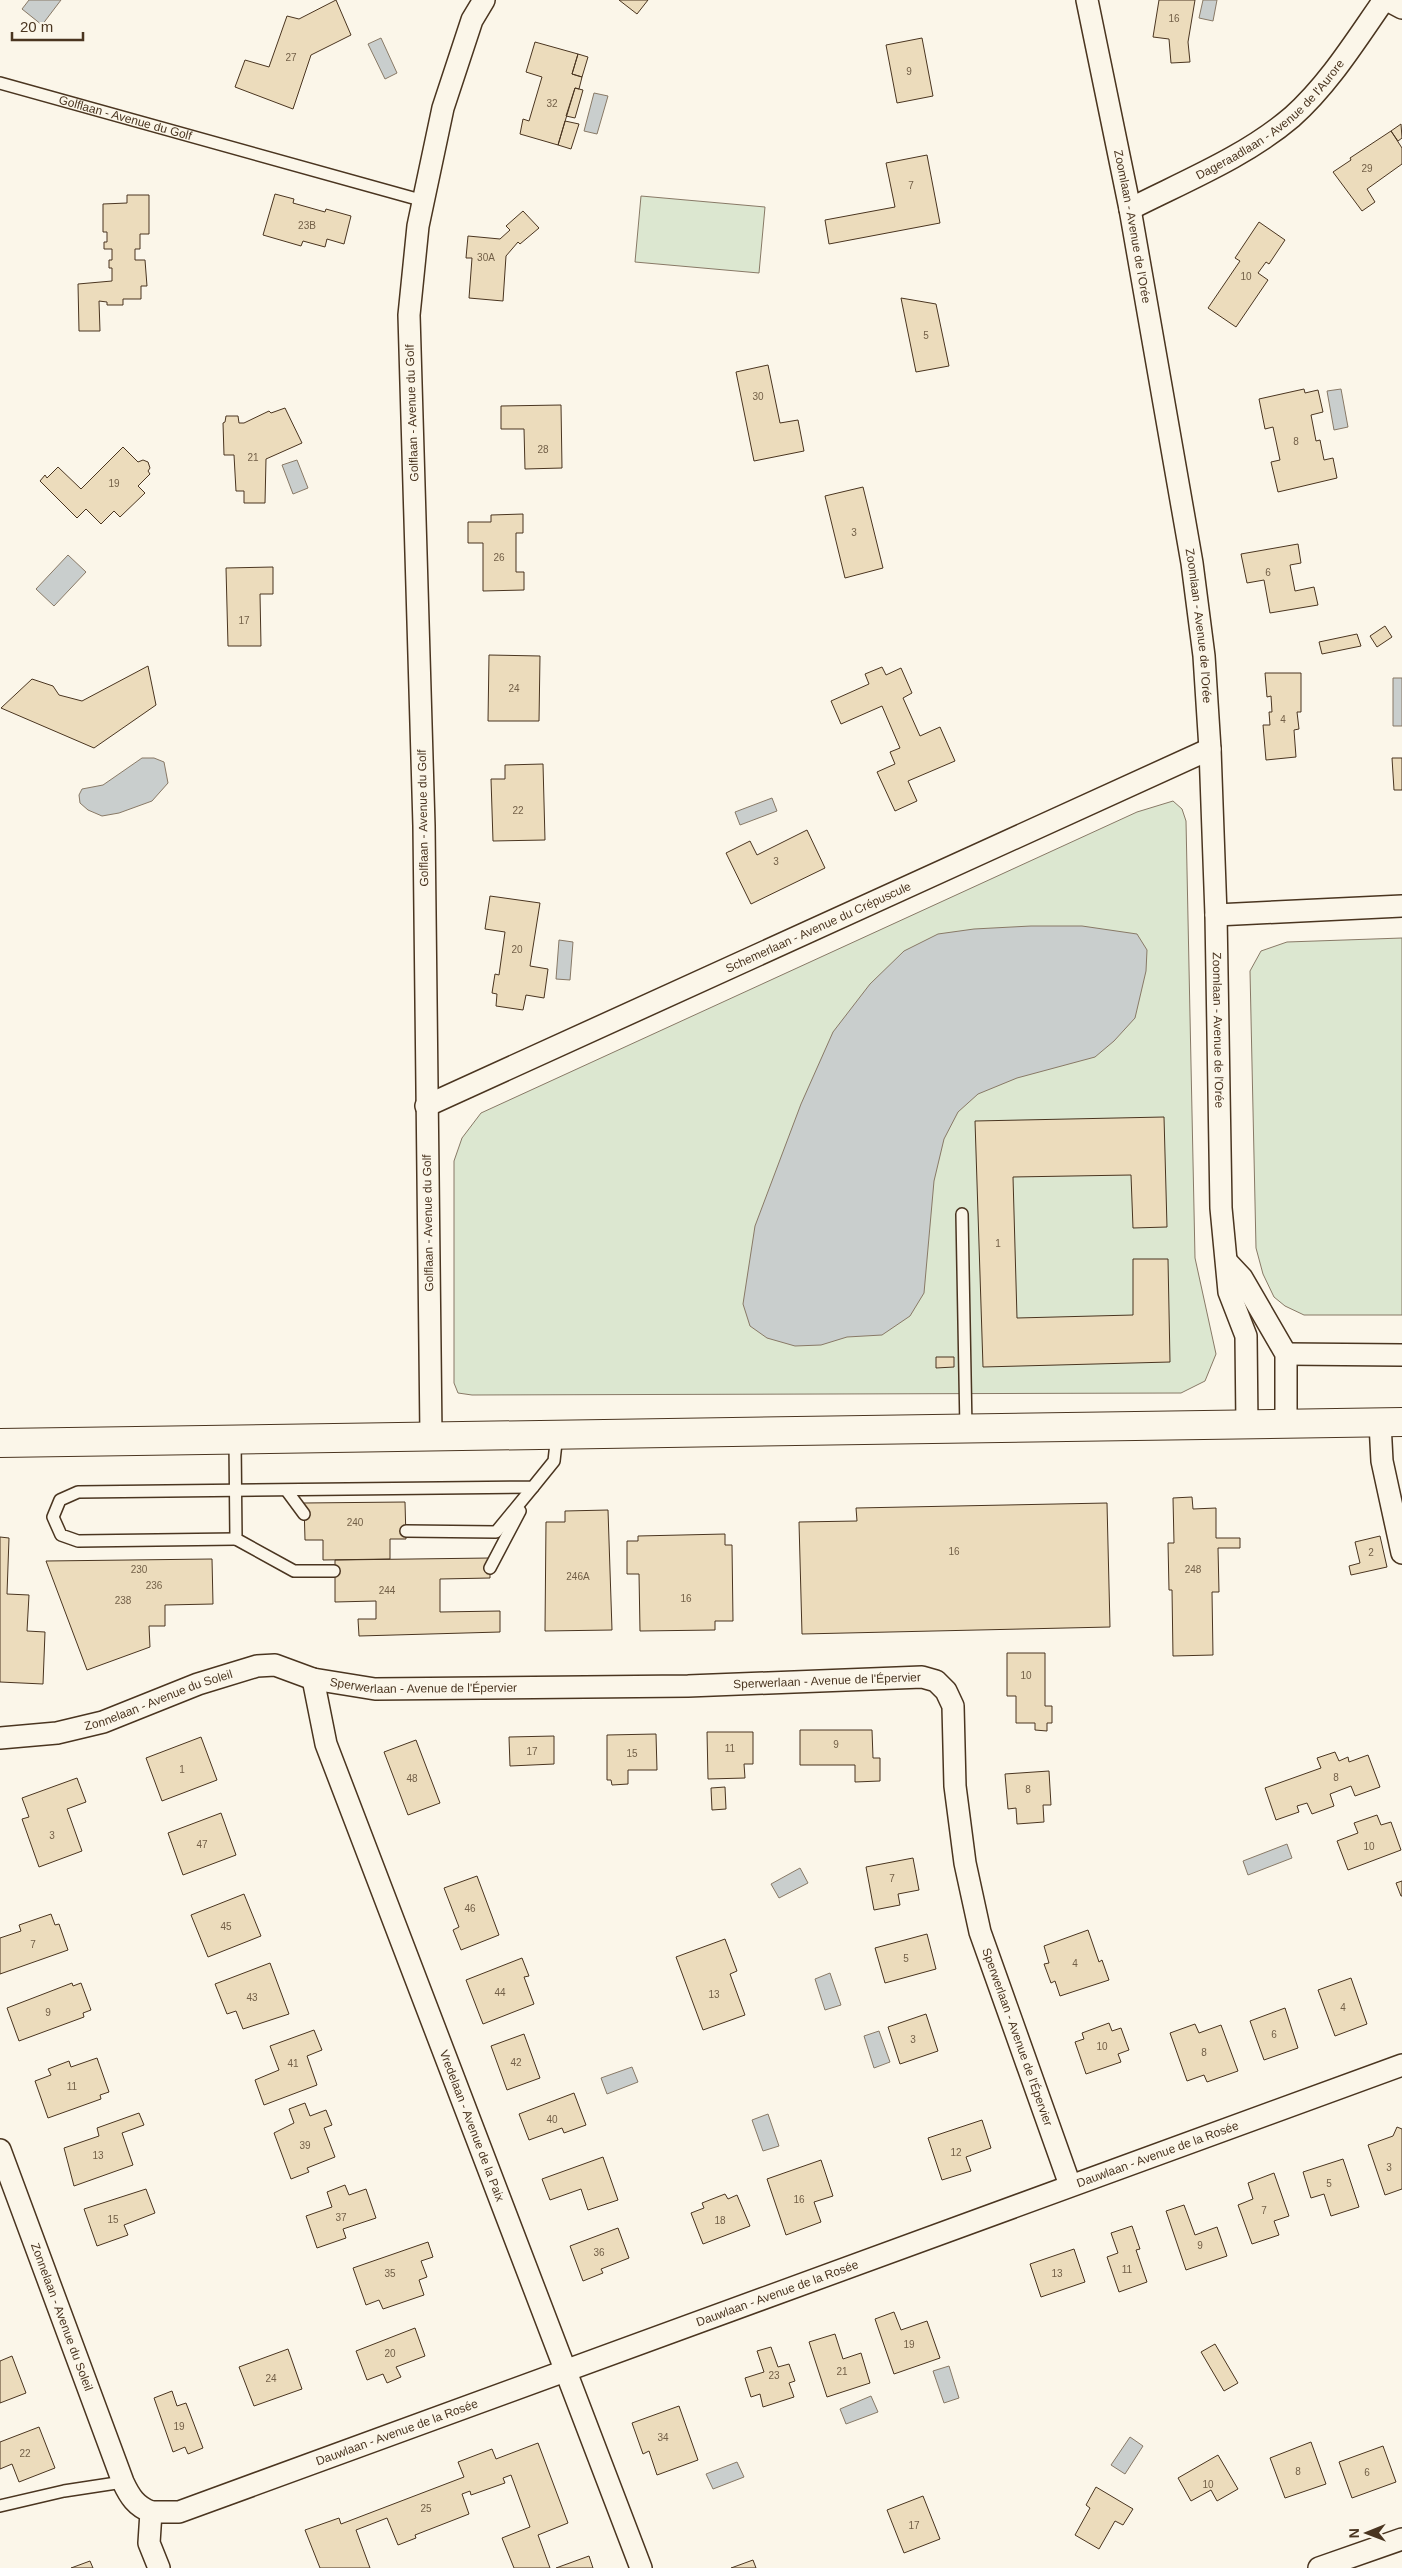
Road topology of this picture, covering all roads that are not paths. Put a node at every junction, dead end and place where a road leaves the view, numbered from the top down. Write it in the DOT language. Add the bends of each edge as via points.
graph roads {
  1 [pos="484,0"];
  2 [pos="1087,0"];
  3 [pos="1385,0"];
  4 [pos="1402,8"];
  5 [pos="0,83"];
  6 [pos="424,201"];
  7 [pos="1130,209"];
  8 [pos="1210,749"];
  9 [pos="1402,906"];
  10 [pos="1216,915"];
  11 [pos="426,1106"];
  12 [pos="962,1214"];
  13 [pos="1227,1262"];
  14 [pos="1286,1354"];
  15 [pos="1402,1355"];
  16 [pos="1391,1423"];
  17 [pos="1247,1424"];
  18 [pos="1286,1424"];
  19 [pos="966,1429"];
  20 [pos="557,1434"];
  21 [pos="431,1436"];
  22 [pos="235,1439"];
  23 [pos="0,1443"];
  24 [pos="533,1487"];
  25 [pos="235,1490"];
  26 [pos="287,1491"];
  27 [pos="1397,1511"];
  28 [pos="304,1514"];
  29 [pos="406,1531"];
  30 [pos="236,1539"];
  31 [pos="1402,1553"];
  32 [pos="490,1568"];
  33 [pos="334,1571"];
  34 [pos="313,1679"];
  35 [pos="0,1738"];
  36 [pos="1402,2065"];
  37 [pos="0,2150"];
  38 [pos="1070,2185"];
  39 [pos="566,2372"];
  40 [pos="124,2482"];
  41 [pos="0,2506"];
  42 [pos="151,2512"];
  43 [pos="1402,2539"];
  44 [pos="159,2568"];
  45 [pos="641,2568"];
  46 [pos="1319,2568"];
  1 -- 6 [label="street, Golflaan - Avenue du Golf" via="472,20 443,108"];
  2 -- 7 [label="street, Zoomlaan - Avenue de l'Orée"];
  3 -- 4 [label="street, Dageraadlaan - Avenue de l'Aurore"];
  3 -- 7 [label="street, Dageraadlaan - Avenue de l'Aurore" via="1326,82 1292,117 1251,147"];
  5 -- 6 [label="lane, Golflaan - Avenue du Golf"];
  6 -- 11 [label="street, Golflaan - Avenue du Golf" via="418,226 409,315 424,826"];
  7 -- 8 [label="street, Zoomlaan - Avenue de l'Orée" via="1192,563 1204,656"];
  8 -- 10 [label="street, Zoomlaan - Avenue de l'Orée"];
  8 -- 11 [label="street, Schemerlaan - Avenue du Crépuscule"];
  9 -- 10 [label="street"];
  10 -- 13 [label="street, Zoomlaan - Avenue de l'Orée" via="1221,1208"];
  11 -- 21 [label="street, Golflaan - Avenue du Golf"];
  12 -- 19 [label="lane"];
  13 -- 14 [label="street" via="1242,1278"];
  13 -- 17 [label="street, Zoomlaan - Avenue de l'Orée" via="1229,1292 1246,1336"];
  14 -- 15 [label="street"];
  14 -- 18 [label="street"];
  16 -- 18 [label="main road"];
  16 -- 27 [label="street" via="1382,1461"];
  17 -- 18 [label="main road"];
  17 -- 19 [label="main road"];
  19 -- 20 [label="main road"];
  20 -- 21 [label="main road"];
  20 -- 24 [label="lane" via="554,1461"];
  21 -- 22 [label="main road"];
  22 -- 23 [label="main road"];
  22 -- 25 [label="lane"];
  24 -- 26 [label="lane"];
  24 -- 29 [label="lane" via="496,1532"];
  24 -- 32 [label="lane"];
  25 -- 26 [label="lane"];
  25 -- 30 [label="lane"];
  25 -- 30 [label="lane" via="78,1492 60,1500 53,1518 61,1534 78,1541"];
  26 -- 28 [label="lane"];
  27 -- 31 [label="street"];
  30 -- 33 [label="lane" via="294,1571"];
  34 -- 35 [label="street, Zonnelaan - Avenue du Soleil" via="275,1665 257,1666 198,1684 103,1722 57,1733"];
  34 -- 38 [label="street, Sperwerlaan - Avenue de l'Épervier" via="375,1689 688,1686 922,1677 936,1681 946,1691 953,1706 955,1786 965,1863 980,1932"];
  34 -- 39 [label="street, Vredelaan - Avenue de la Paix" via="326,1744"];
  36 -- 38 [label="street, Dauwlaan - Avenue de la Rosée"];
  37 -- 40 [label="street, Zonnelaan - Avenue du Soleil"];
  38 -- 39 [label="street, Dauwlaan - Avenue de la Rosée"];
  39 -- 42 [label="street, Dauwlaan - Avenue de la Rosée" via="179,2512"];
  39 -- 45 [label="street, Vredelaan - Avenue de la Paix"];
  40 -- 41 [label="lane" via="64,2491"];
  40 -- 42 [label="street, Zonnelaan - Avenue du Soleil" via="130,2497 140,2508"];
  42 -- 44 [label="street" via="149,2543"];
  43 -- 46 [label="street"];
}
